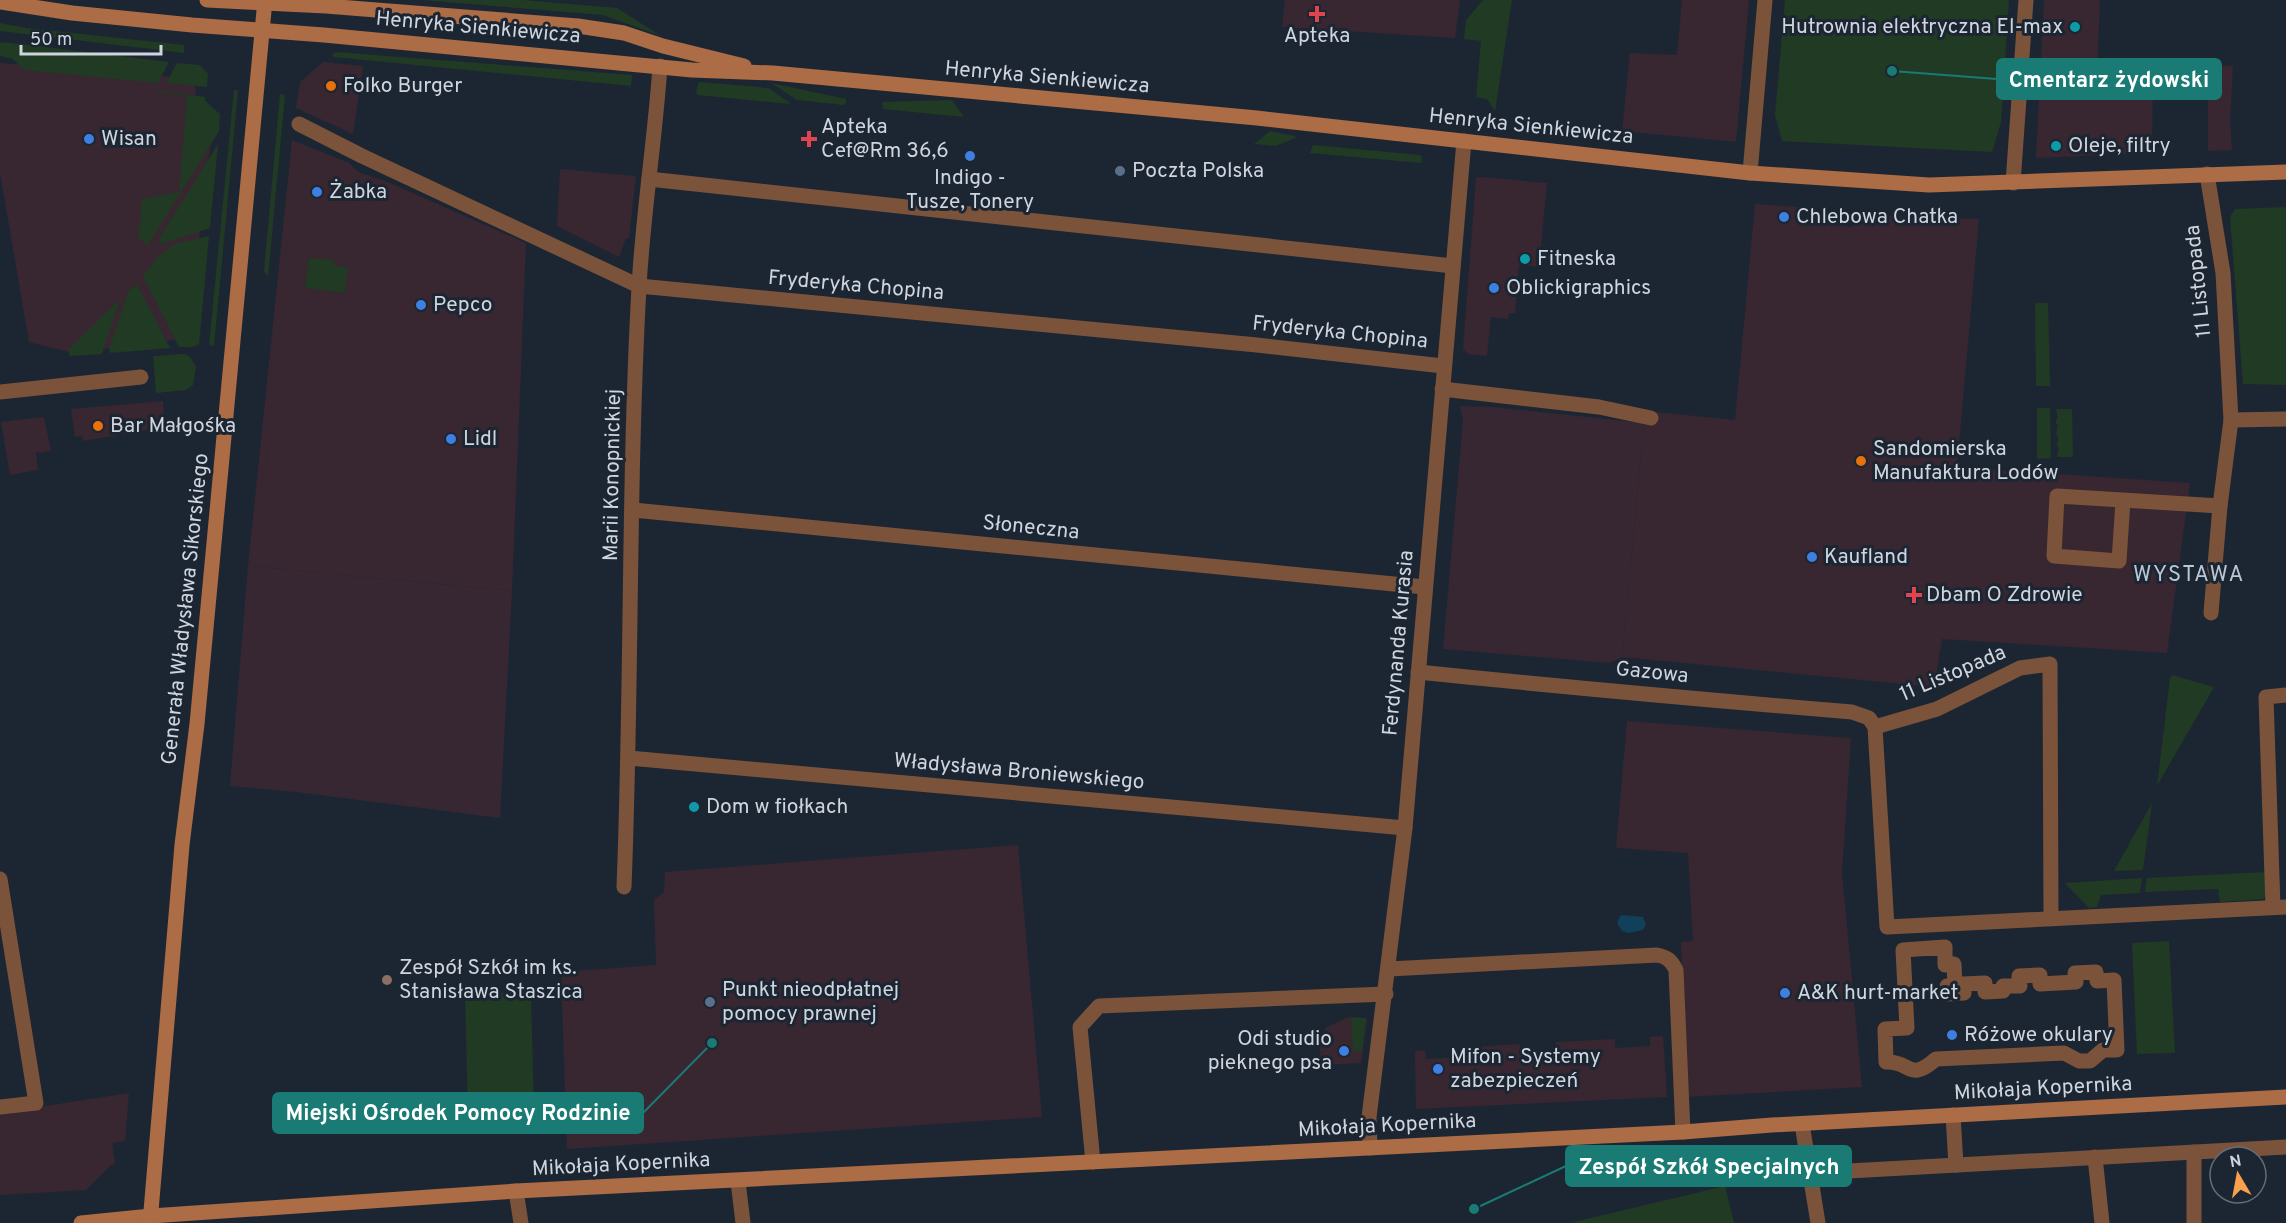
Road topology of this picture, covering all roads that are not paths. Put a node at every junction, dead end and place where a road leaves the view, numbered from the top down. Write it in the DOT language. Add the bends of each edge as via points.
graph roads {
  1 [pos="207,0"];
  2 [pos="1766,0"];
  3 [pos="2026,0"];
  4 [pos="265,1"];
  5 [pos="0,2"];
  6 [pos="262,32"];
  7 [pos="660,66"];
  8 [pos="773,73"];
  9 [pos="299,124"];
  10 [pos="1464,141"];
  11 [pos="2286,171"];
  12 [pos="1750,173"];
  13 [pos="2207,174"];
  14 [pos="649,179"];
  15 [pos="2013,183"];
  16 [pos="1453,266"];
  17 [pos="639,286"];
  18 [pos="1443,366"];
  19 [pos="141,377"];
  20 [pos="1442,389"];
  21 [pos="0,392"];
  22 [pos="1651,417"];
  23 [pos="2286,419"];
  24 [pos="2231,420"];
  25 [pos="2123,501"];
  26 [pos="2220,506"];
  27 [pos="633,510"];
  28 [pos="1425,587"];
  29 [pos="2211,612"];
  30 [pos="1418,672"];
  31 [pos="2286,695"];
  32 [pos="1875,727"];
  33 [pos="629,758"];
  34 [pos="1405,828"];
  35 [pos="0,879"];
  36 [pos="624,886"];
  37 [pos="2279,907"];
  38 [pos="2051,917"];
  39 [pos="1389,969"];
  40 [pos="2114,980"];
  41 [pos="1386,994"];
  42 [pos="2286,1097"];
  43 [pos="0,1107"];
  44 [pos="1953,1115"];
  45 [pos="1802,1124"];
  46 [pos="1683,1132"];
  47 [pos="1370,1148"];
  48 [pos="2286,1148"];
  49 [pos="2194,1152"];
  50 [pos="2095,1157"];
  51 [pos="1093,1162"];
  52 [pos="1956,1165"];
  53 [pos="1849,1171"];
  54 [pos="738,1181"];
  55 [pos="516,1191"];
  56 [pos="150,1219"];
  57 [pos="81,1223"];
  58 [pos="521,1223"];
  59 [pos="743,1223"];
  60 [pos="1818,1223"];
  61 [pos="2102,1223"];
  62 [pos="2194,1223"];
  1 -- 4 [label="street, Henryka Sienkiewicza"];
  2 -- 12 [label="street"];
  3 -- 15 [label="street"];
  4 -- 6 [label="street, Generała Władysława Sikorskiego"];
  4 -- 8 [label="street, Henryka Sienkiewicza" via="578,26 624,33"];
  5 -- 6 [label="street, Henryka Sienkiewicza"];
  6 -- 7 [label="street, Henryka Sienkiewicza"];
  6 -- 56 [label="street, Generała Władysława Sikorskiego" via="197,724 182,845"];
  7 -- 8 [label="street, Henryka Sienkiewicza"];
  7 -- 14 [label="street, Marii Konopnickiej"];
  8 -- 10 [label="street, Henryka Sienkiewicza"];
  9 -- 17 [label="street, Fryderyka Chopina"];
  10 -- 12 [label="street, Henryka Sienkiewicza"];
  10 -- 16 [label="street, Ferdynanda Kurasia"];
  11 -- 13 [label="street, Henryka Sienkiewicza"];
  12 -- 15 [label="street, Henryka Sienkiewicza" via="1929,185"];
  13 -- 15 [label="street, Henryka Sienkiewicza"];
  13 -- 24 [label="street, 11 Listopada" via="2223,273"];
  14 -- 16 [label="street"];
  14 -- 17 [label="street, Marii Konopnickiej"];
  16 -- 18 [label="street, Ferdynanda Kurasia"];
  17 -- 18 [label="street, Fryderyka Chopina"];
  17 -- 27 [label="street, Marii Konopnickiej"];
  18 -- 20 [label="street, Ferdynanda Kurasia"];
  19 -- 21 [label="street"];
  20 -- 22 [label="street" via="1599,406"];
  20 -- 28 [label="street, Ferdynanda Kurasia"];
  23 -- 24 [label="street"];
  24 -- 26 [label="street, 11 Listopada"];
  25 -- 25 [label="street" via="2057,496 2054,556 2119,561"];
  25 -- 26 [label="street"];
  26 -- 29 [label="street, 11 Listopada"];
  27 -- 28 [label="street, Słoneczna"];
  27 -- 33 [label="street, Marii Konopnickiej"];
  28 -- 30 [label="street, Ferdynanda Kurasia"];
  30 -- 32 [label="street, Gazowa" via="1852,712 1869,718"];
  30 -- 34 [label="street, Ferdynanda Kurasia"];
  31 -- 37 [label="street" via="2266,697"];
  32 -- 38 [label="street" via="1887,927"];
  32 -- 38 [label="street, 11 Listopada" via="1937,709 2020,668 2050,664"];
  33 -- 34 [label="street, Władysława Broniewskiego"];
  33 -- 36 [label="street, Marii Konopnickiej"];
  34 -- 39 [label="street, Ferdynanda Kurasia"];
  35 -- 43 [label="street" via="36,1103"];
  37 -- 38 [label="street"];
  39 -- 41 [label="street, Ferdynanda Kurasia"];
  39 -- 46 [label="street" via="1666,957 1676,970"];
  40 -- 40 [label="street" via="2117,1050 2103,1050 2090,1060 2079,1061 2064,1053 1936,1059 1923,1070 1911,1071 1896,1062 1887,1062 1885,1029 1907,1028 1903,950 1945,947 1946,965 1954,964 1956,985 1947,986 1947,994 1964,993 1964,984 1985,982 1985,992 2003,991 2003,986 2020,986 2019,976 2040,975 2040,984 2076,982 2075,973 2096,972 2097,981"];
  41 -- 47 [label="street, Ferdynanda Kurasia" via="1369,1117"];
  41 -- 51 [label="street" via="1099,1006 1080,1027"];
  42 -- 44 [label="street, Mikołaja Kopernika"];
  44 -- 45 [label="street, Mikołaja Kopernika"];
  44 -- 52 [label="street"];
  45 -- 46 [label="street, Mikołaja Kopernika"];
  45 -- 60 [label="street"];
  46 -- 47 [label="street, Mikołaja Kopernika"];
  47 -- 51 [label="street, Mikołaja Kopernika"];
  48 -- 49 [label="street"];
  49 -- 50 [label="street"];
  49 -- 62 [label="street"];
  50 -- 52 [label="street"];
  50 -- 61 [label="street"];
  51 -- 54 [label="street, Mikołaja Kopernika"];
  52 -- 53 [label="street"];
  54 -- 55 [label="street, Mikołaja Kopernika"];
  54 -- 59 [label="street"];
  55 -- 56 [label="street, Mikołaja Kopernika"];
  55 -- 58 [label="street"];
  56 -- 57 [label="street, Mikołaja Kopernika"];
}
